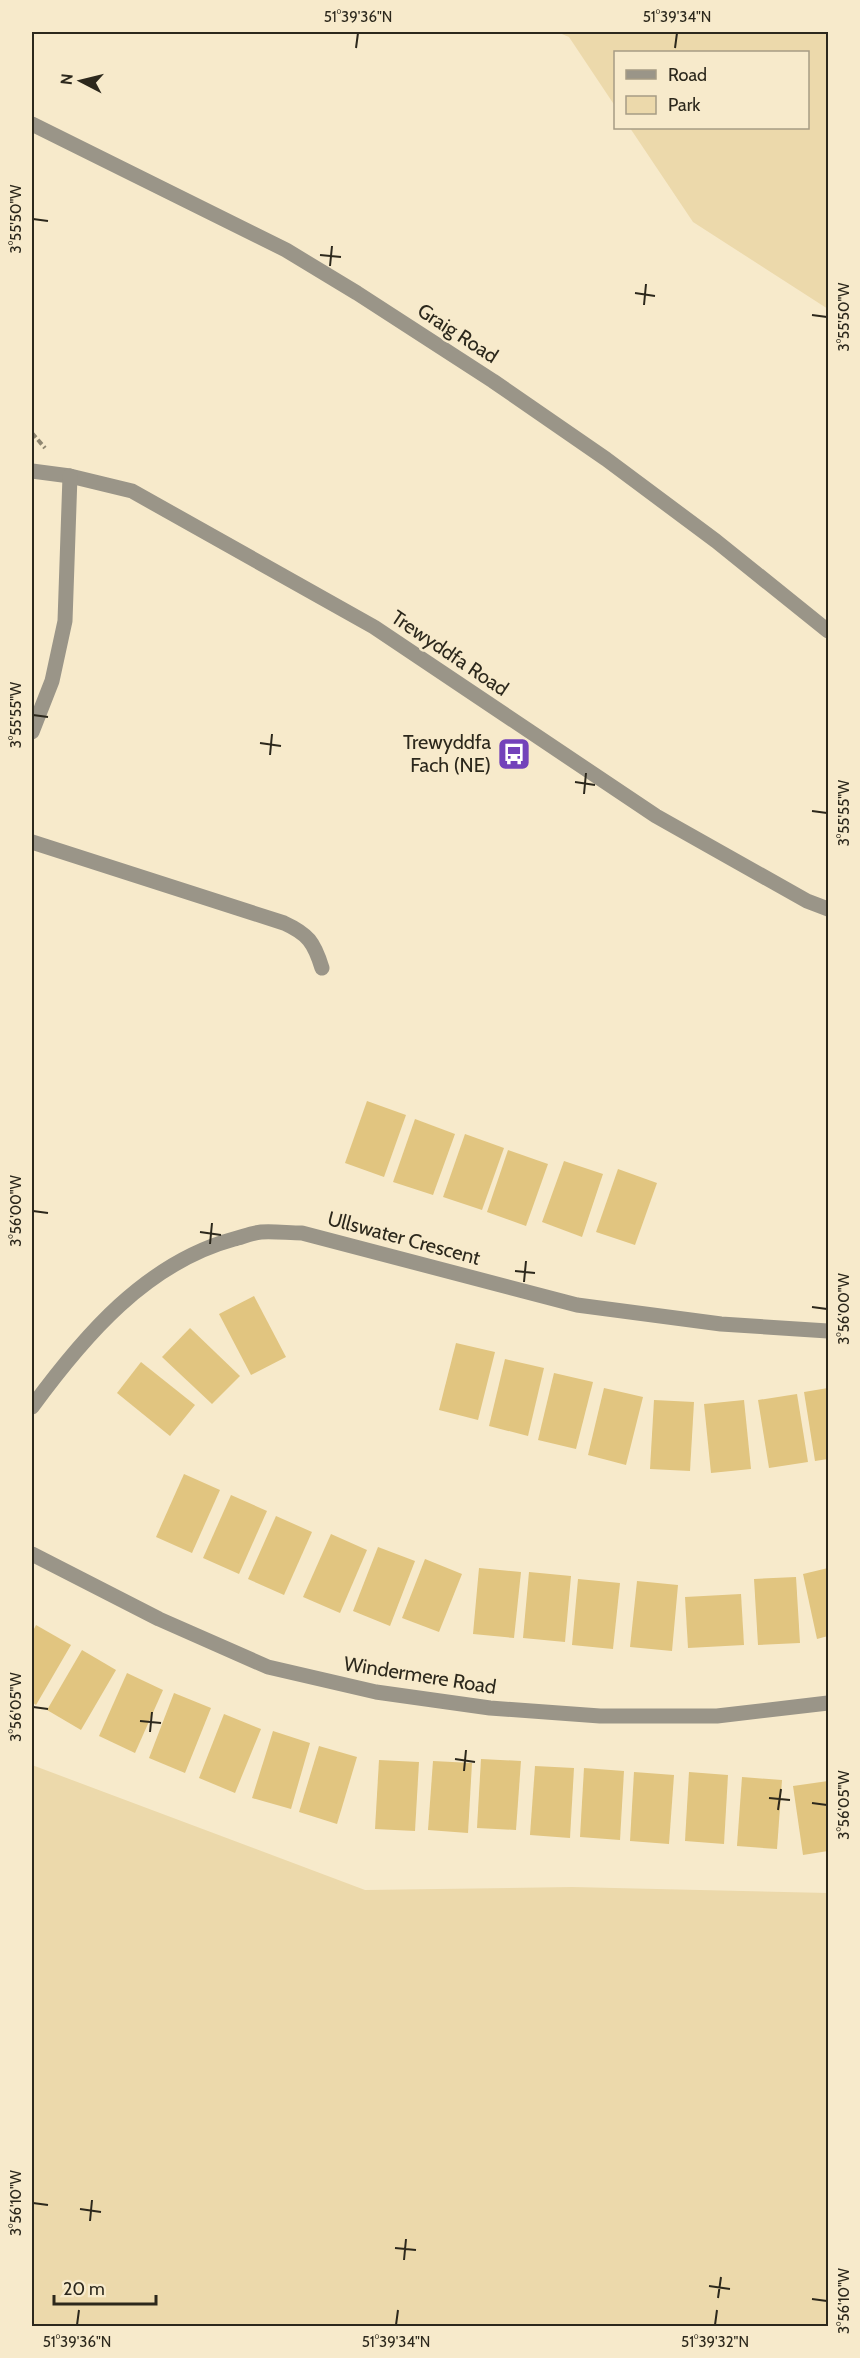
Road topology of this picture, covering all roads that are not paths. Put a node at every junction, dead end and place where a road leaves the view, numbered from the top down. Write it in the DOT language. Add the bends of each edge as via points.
graph roads {
  1 [pos="32,124"];
  2 [pos="32,471"];
  3 [pos="70,476"];
  4 [pos="828,631"];
  5 [pos="32,732"];
  6 [pos="32,842"];
  7 [pos="828,909"];
  8 [pos="322,968"];
  9 [pos="828,1331"];
  10 [pos="32,1407"];
  11 [pos="32,1554"];
  12 [pos="828,1703"];
  1 -- 4 [label="street, Graig Road" via="286,250 357,293 606,459"];
  2 -- 3 [label="street, Trewyddfa Road"];
  3 -- 5 [label="street" via="65,621 52,681"];
  3 -- 7 [label="street, Trewyddfa Road" via="132,491 374,627 656,816"];
  6 -- 8 [label="street" via="284,922 301,931 315,946"];
  9 -- 10 [label="street, Ullswater Crescent" via="721,1324 577,1305 302,1233 259,1232 213,1245 161,1271 114,1310 64,1363"];
  11 -- 12 [label="street, Windermere Road" via="159,1619 268,1667 376,1692 490,1708 600,1716 717,1716"];
}
